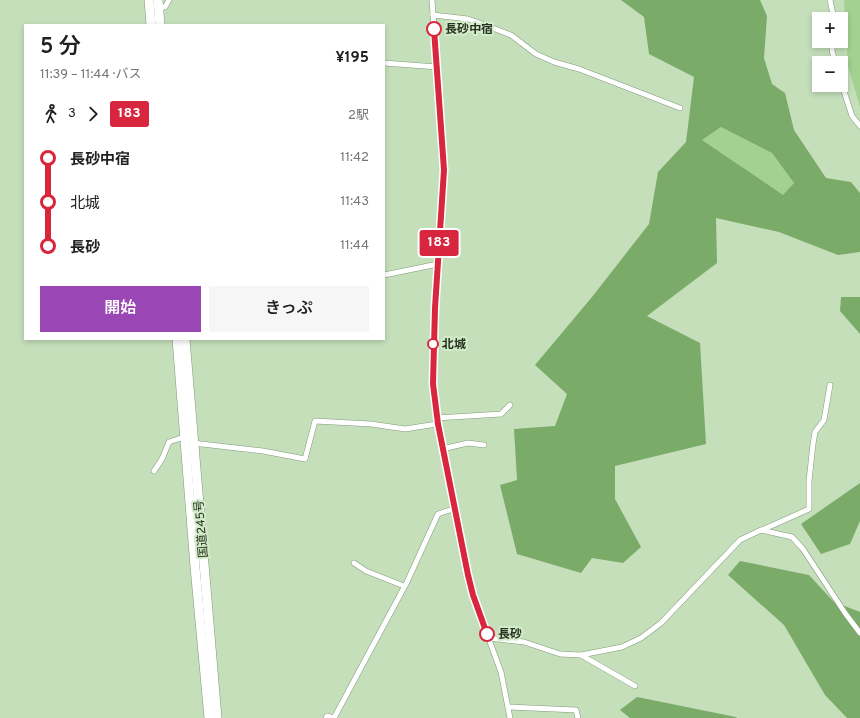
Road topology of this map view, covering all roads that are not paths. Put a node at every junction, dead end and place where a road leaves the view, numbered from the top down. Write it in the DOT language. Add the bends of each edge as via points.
graph roads {
  1 [pos="149,0"];
  2 [pos="169,0"];
  3 [pos="432,0"];
  4 [pos="830,0"];
  5 [pos="159,4"];
  6 [pos="833,12"];
  7 [pos="433,15"];
  8 [pos="151,24"];
  9 [pos="160,24"];
  10 [pos="385,63"];
  11 [pos="437,67"];
  12 [pos="844,92"];
  13 [pos="680,108"];
  14 [pos="860,126"];
  15 [pos="438,264"];
  16 [pos="385,275"];
  17 [pos="177,340"];
  18 [pos="185,340"];
  19 [pos="830,385"];
  20 [pos="510,405"];
  21 [pos="436,418"];
  22 [pos="438,424"];
  23 [pos="190,440"];
  24 [pos="484,444"];
  25 [pos="442,449"];
  26 [pos="154,470"];
  27 [pos="453,509"];
  28 [pos="761,530"];
  29 [pos="354,563"];
  30 [pos="404,586"];
  31 [pos="860,632"];
  32 [pos="489,638"];
  33 [pos="581,655"];
  34 [pos="635,686"];
  35 [pos="509,707"];
  36 [pos="209,718"];
  37 [pos="217,718"];
  38 [pos="326,718"];
  39 [pos="334,718"];
  40 [pos="510,718"];
  41 [pos="578,718"];
  1 -- 8 [label="highway"];
  2 -- 5 [label="street" via="165,7"];
  3 -- 7 [label="street"];
  4 -- 6 [label="street"];
  5 -- 9 [label="highway"];
  7 -- 11 [label="street"];
  7 -- 13 [label="street" via="468,19 482,24 511,35 536,54 554,62"];
  10 -- 11 [label="street"];
  11 -- 15 [label="street" via="444,170"];
  12 -- 14 [label="street" via="852,116"];
  15 -- 16 [label="street"];
  15 -- 21 [label="street" via="432,366"];
  17 -- 23 [label="highway, 国道245号"];
  18 -- 23 [label="highway, 国道245号"];
  19 -- 28 [label="street" via="824,420 816,432 813,444 809,509"];
  20 -- 21 [label="street" via="501,414"];
  21 -- 22 [label="street"];
  22 -- 23 [label="street" via="405,429 315,421 305,459"];
  22 -- 25 [label="street"];
  23 -- 26 [label="street" via="180,438 169,442"];
  23 -- 36 [label="highway, 国道245号" via="194,567"];
  23 -- 37 [label="highway, 国道245号"];
  24 -- 25 [label="street" via="468,443"];
  25 -- 27 [label="street"];
  27 -- 30 [label="street" via="438,514"];
  27 -- 32 [label="street" via="473,595"];
  28 -- 31 [label="street" via="792,537"];
  28 -- 33 [label="street" via="740,540 662,623 641,638 622,647"];
  29 -- 30 [label="street" via="366,572"];
  30 -- 39 [label="street"];
  32 -- 33 [label="street" via="524,642 560,654"];
  32 -- 35 [label="street" via="501,672"];
  33 -- 34 [label="street"];
  35 -- 40 [label="street"];
  35 -- 41 [label="street" via="576,710"];
  38 -- 39 [label="street"];
}
